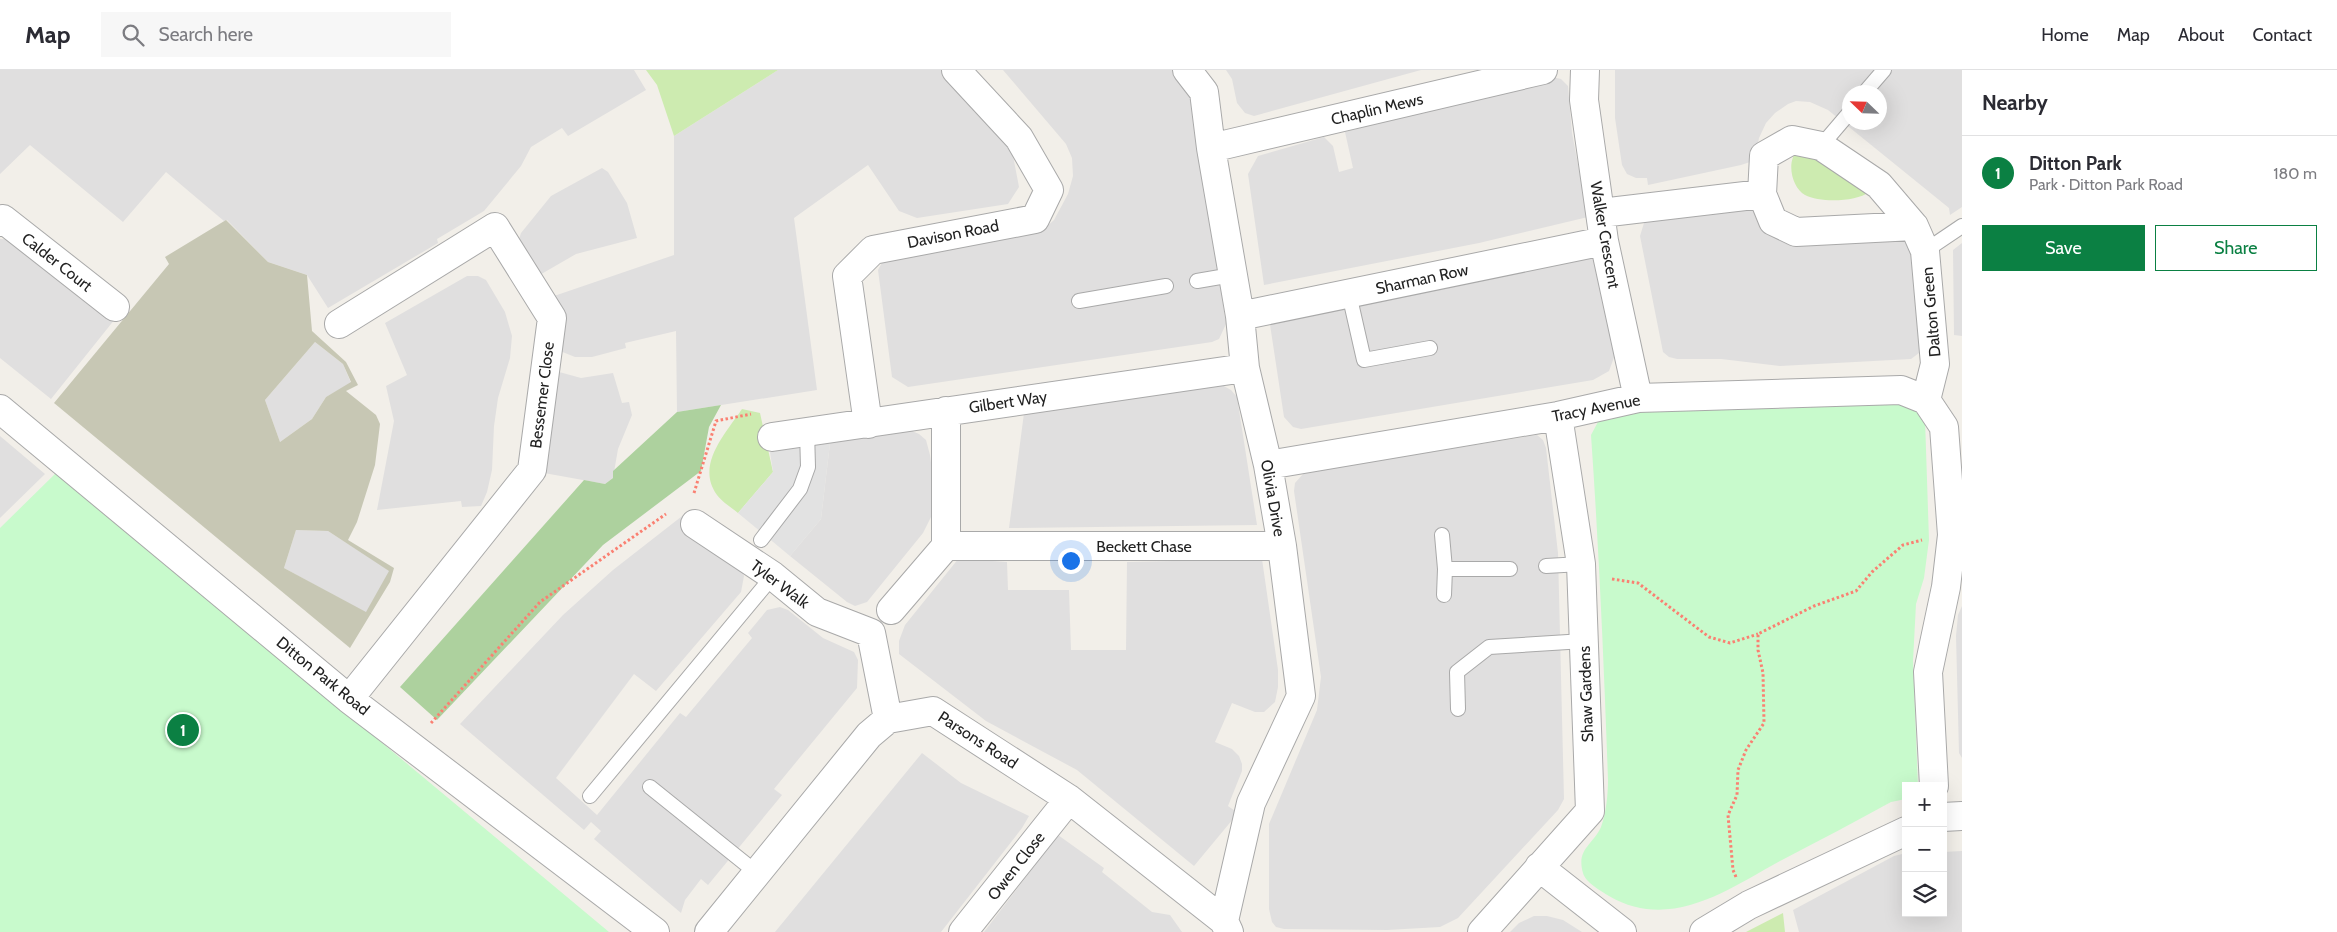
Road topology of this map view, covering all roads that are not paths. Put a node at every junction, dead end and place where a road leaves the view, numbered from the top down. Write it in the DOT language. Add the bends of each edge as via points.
graph roads {
  1 [pos="956,70"];
  2 [pos="1187,70"];
  3 [pos="1543,70"];
  4 [pos="1585,70"];
  5 [pos="1884,70"];
  6 [pos="1871,85"];
  7 [pos="1842,121"];
  8 [pos="1821,146"];
  9 [pos="1211,148"];
  10 [pos="1762,194"];
  11 [pos="1601,214"];
  12 [pos="0,222"];
  13 [pos="1914,226"];
  14 [pos="1962,226"];
  15 [pos="1604,241"];
  16 [pos="1925,251"];
  17 [pos="1232,275"];
  18 [pos="1197,281"];
  19 [pos="1166,286"];
  20 [pos="1349,294"];
  21 [pos="1079,301"];
  22 [pos="115,307"];
  23 [pos="1240,316"];
  24 [pos="339,324"];
  25 [pos="1430,348"];
  26 [pos="1245,368"];
  27 [pos="1638,398"];
  28 [pos="1926,400"];
  29 [pos="0,409"];
  30 [pos="946,411"];
  31 [pos="1558,416"];
  32 [pos="868,424"];
  33 [pos="807,431"];
  34 [pos="772,437"];
  35 [pos="1268,465"];
  36 [pos="695,524"];
  37 [pos="1442,535"];
  38 [pos="761,540"];
  39 [pos="946,546"];
  40 [pos="1282,546"];
  41 [pos="1546,566"];
  42 [pos="1510,568"];
  43 [pos="1582,569"];
  44 [pos="1445,570"];
  45 [pos="773,576"];
  46 [pos="1954,587"];
  47 [pos="1444,595"];
  48 [pos="891,610"];
  49 [pos="1584,641"];
  50 [pos="349,699"];
  51 [pos="1458,709"];
  52 [pos="888,719"];
  53 [pos="1934,782"];
  54 [pos="650,787"];
  55 [pos="590,796"];
  56 [pos="1069,799"];
  57 [pos="1962,816"];
  58 [pos="1947,817"];
  59 [pos="1902,833"];
  60 [pos="1540,867"];
  61 [pos="757,873"];
  62 [pos="1227,927"];
  63 [pos="655,932"];
  64 [pos="709,932"];
  65 [pos="963,932"];
  66 [pos="1482,932"];
  67 [pos="1622,932"];
  68 [pos="1704,932"];
  1 -- 32 [label="street, Davison Road" via="1018,138 1049,190 1035,219 873,250 847,276"];
  2 -- 9 [label="street, Olivia Drive" via="1204,92"];
  3 -- 9 [label="street, Chaplin Mews"];
  4 -- 11 [label="street, Walker Crescent" via="1584,100"];
  5 -- 6 [label="lane"];
  7 -- 8 [label="lane"];
  8 -- 10 [label="street, Dalton Green" via="1792,140 1764,156"];
  8 -- 13 [label="street, Dalton Green" via="1879,185"];
  9 -- 17 [label="street, Olivia Drive"];
  10 -- 11 [label="street"];
  10 -- 13 [label="street, Dalton Green" via="1773,221 1796,232"];
  11 -- 15 [label="street, Walker Crescent"];
  12 -- 22 [label="street, Calder Court" via="3,219"];
  13 -- 16 [label="street, Dalton Green"];
  14 -- 16 [label="lane"];
  15 -- 20 [label="street, Sharman Row"];
  15 -- 27 [label="street, Walker Crescent"];
  16 -- 28 [label="street, Dalton Green" via="1935,364"];
  17 -- 18 [label="lane"];
  17 -- 23 [label="street, Olivia Drive"];
  19 -- 21 [label="lane"];
  20 -- 23 [label="street, Sharman Row"];
  20 -- 25 [label="lane" via="1364,360"];
  23 -- 26 [label="street, Olivia Drive"];
  24 -- 50 [label="street, Bessemer Close" via="495,227 552,318 532,470"];
  26 -- 30 [label="street, Gilbert Way"];
  26 -- 35 [label="street, Olivia Drive"];
  27 -- 28 [label="street, Tracy Avenue" via="1901,390"];
  27 -- 31 [label="street, Tracy Avenue"];
  28 -- 46 [label="street" via="1944,427"];
  29 -- 50 [label="street, Ditton Park Road"];
  30 -- 32 [label="street, Gilbert Way"];
  30 -- 39 [label="street"];
  31 -- 35 [label="street, Tracy Avenue"];
  31 -- 43 [label="street, Shaw Gardens"];
  32 -- 33 [label="street, Gilbert Way"];
  33 -- 34 [label="street, Gilbert Way"];
  33 -- 38 [label="lane" via="808,468 800,489"];
  35 -- 40 [label="street, Olivia Drive"];
  36 -- 45 [label="street, Tyler Walk"];
  37 -- 44 [label="lane"];
  39 -- 40 [label="street, Beckett Chase"];
  39 -- 48 [label="street"];
  40 -- 62 [label="street, Olivia Drive" via="1301,696 1251,803"];
  41 -- 43 [label="lane"];
  42 -- 44 [label="lane"];
  43 -- 49 [label="street, Shaw Gardens"];
  44 -- 47 [label="lane"];
  45 -- 52 [label="street, Tyler Walk" via="817,612 871,633"];
  45 -- 55 [label="lane"];
  46 -- 53 [label="street" via="1928,672"];
  49 -- 51 [label="lane" via="1489,647 1457,672"];
  49 -- 60 [label="street, Shaw Gardens" via="1590,811"];
  50 -- 63 [label="street, Ditton Park Road"];
  52 -- 56 [label="street, Parsons Road" via="933,711"];
  52 -- 61 [label="street" via="869,735"];
  54 -- 61 [label="lane"];
  56 -- 62 [label="street, Parsons Road"];
  56 -- 65 [label="street, Owen Close"];
  57 -- 58 [label="street"];
  59 -- 68 [label="street" via="1749,905"];
  60 -- 66 [label="street, Shaw Gardens"];
  60 -- 67 [label="street"];
  61 -- 64 [label="street"];
}
